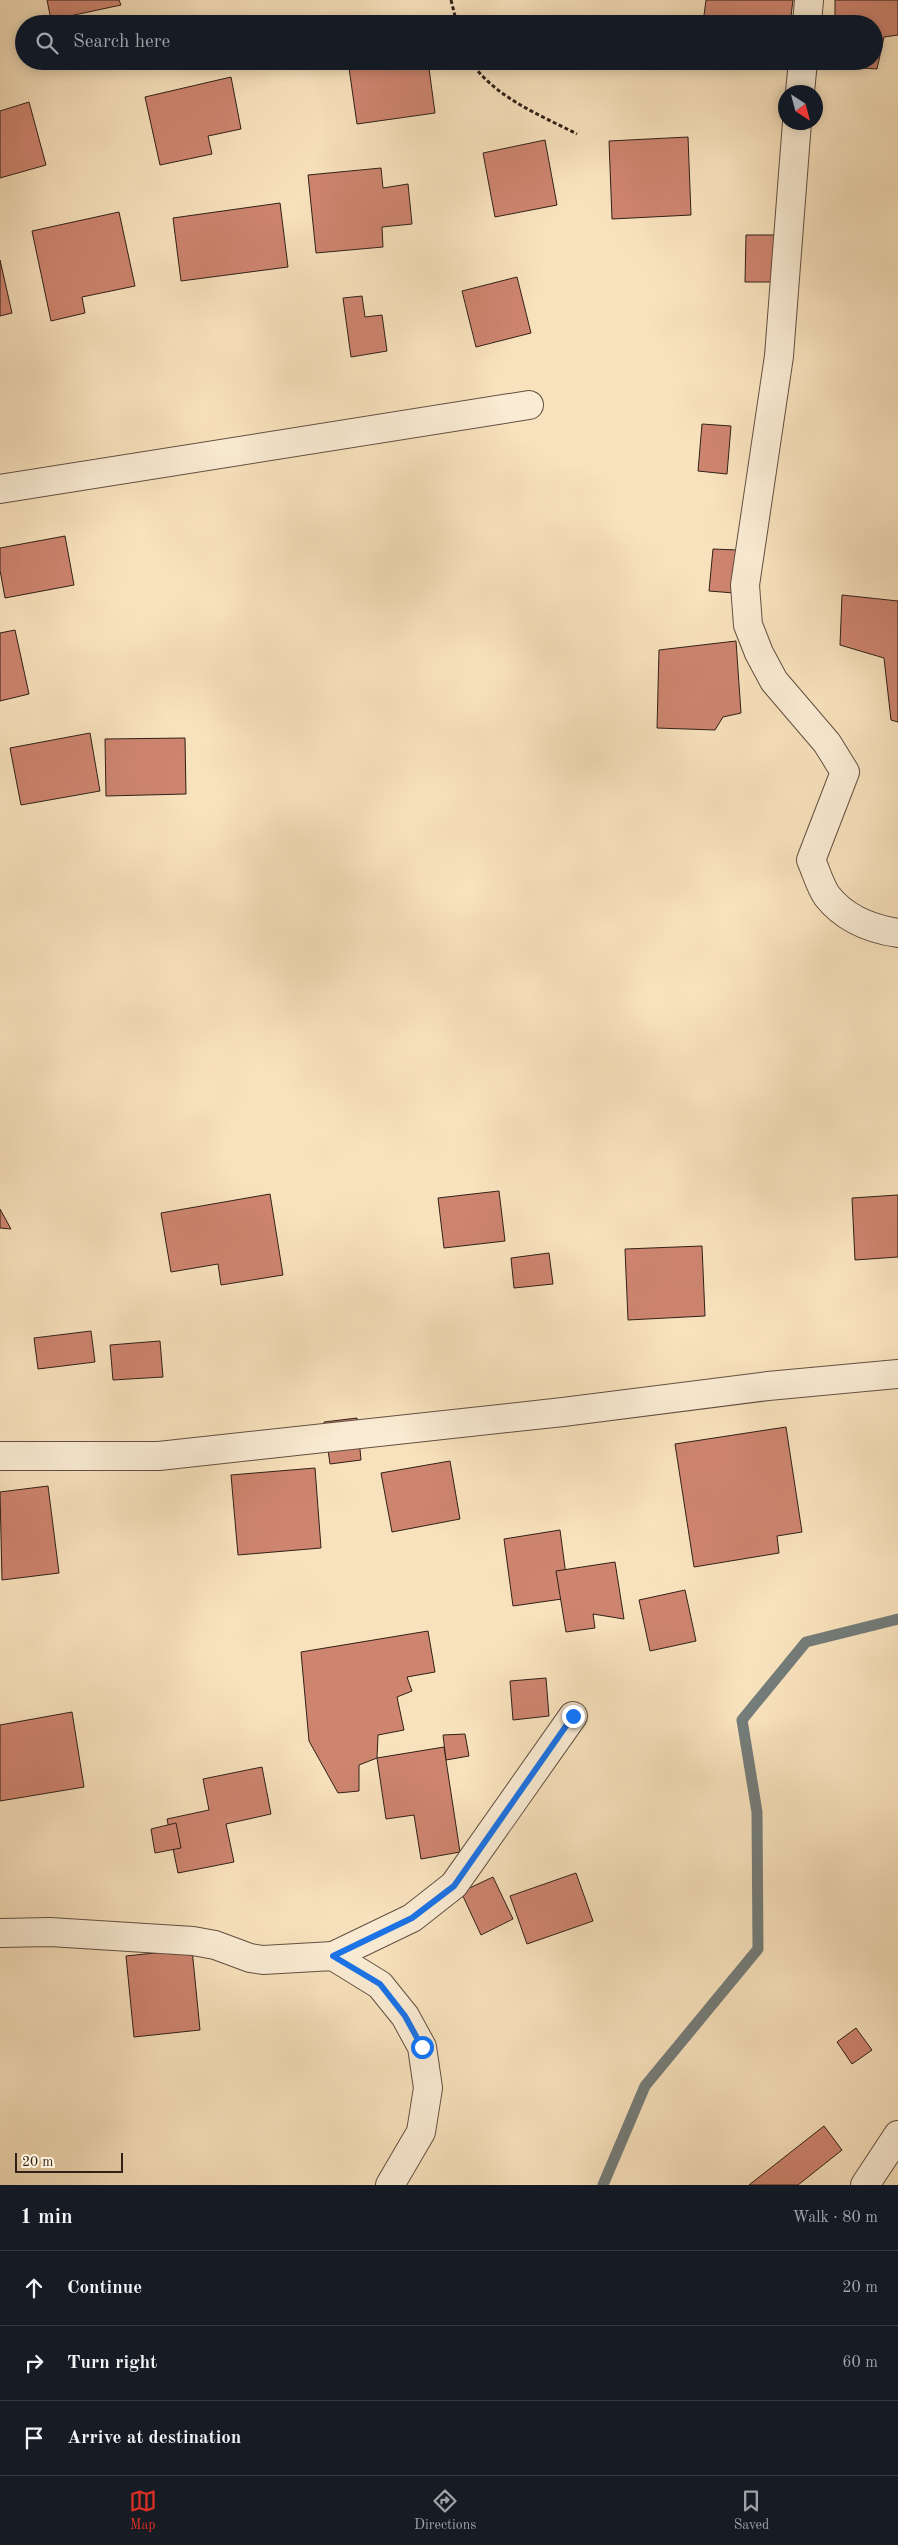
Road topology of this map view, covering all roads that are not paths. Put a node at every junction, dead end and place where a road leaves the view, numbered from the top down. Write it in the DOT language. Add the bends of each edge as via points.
graph roads {
  1 [pos="809,0"];
  2 [pos="808,15"];
  3 [pos="802,70"];
  4 [pos="801,85"];
  5 [pos="796,130"];
  6 [pos="529,405"];
  7 [pos="0,489"];
  8 [pos="898,933"];
  9 [pos="898,1374"];
  10 [pos="0,1456"];
  11 [pos="573,1716"];
  12 [pos="0,1933"];
  13 [pos="333,1956"];
  14 [pos="898,2135"];
  15 [pos="390,2185"];
  16 [pos="865,2185"];
  1 -- 2 [label="street"];
  3 -- 4 [label="street"];
  5 -- 8 [label="street" via="779,356 745,585 748,625 774,681 827,743 845,772 811,860 827,895 858,922"];
  6 -- 7 [label="street"];
  9 -- 10 [label="street" via="160,1456"];
  11 -- 13 [label="street" via="454,1886 412,1918"];
  12 -- 13 [label="street" via="50,1932 193,1941 263,1960"];
  13 -- 15 [label="street" via="380,1984 405,2016 422,2047 428,2088 420,2132"];
  14 -- 16 [label="street"];
}
